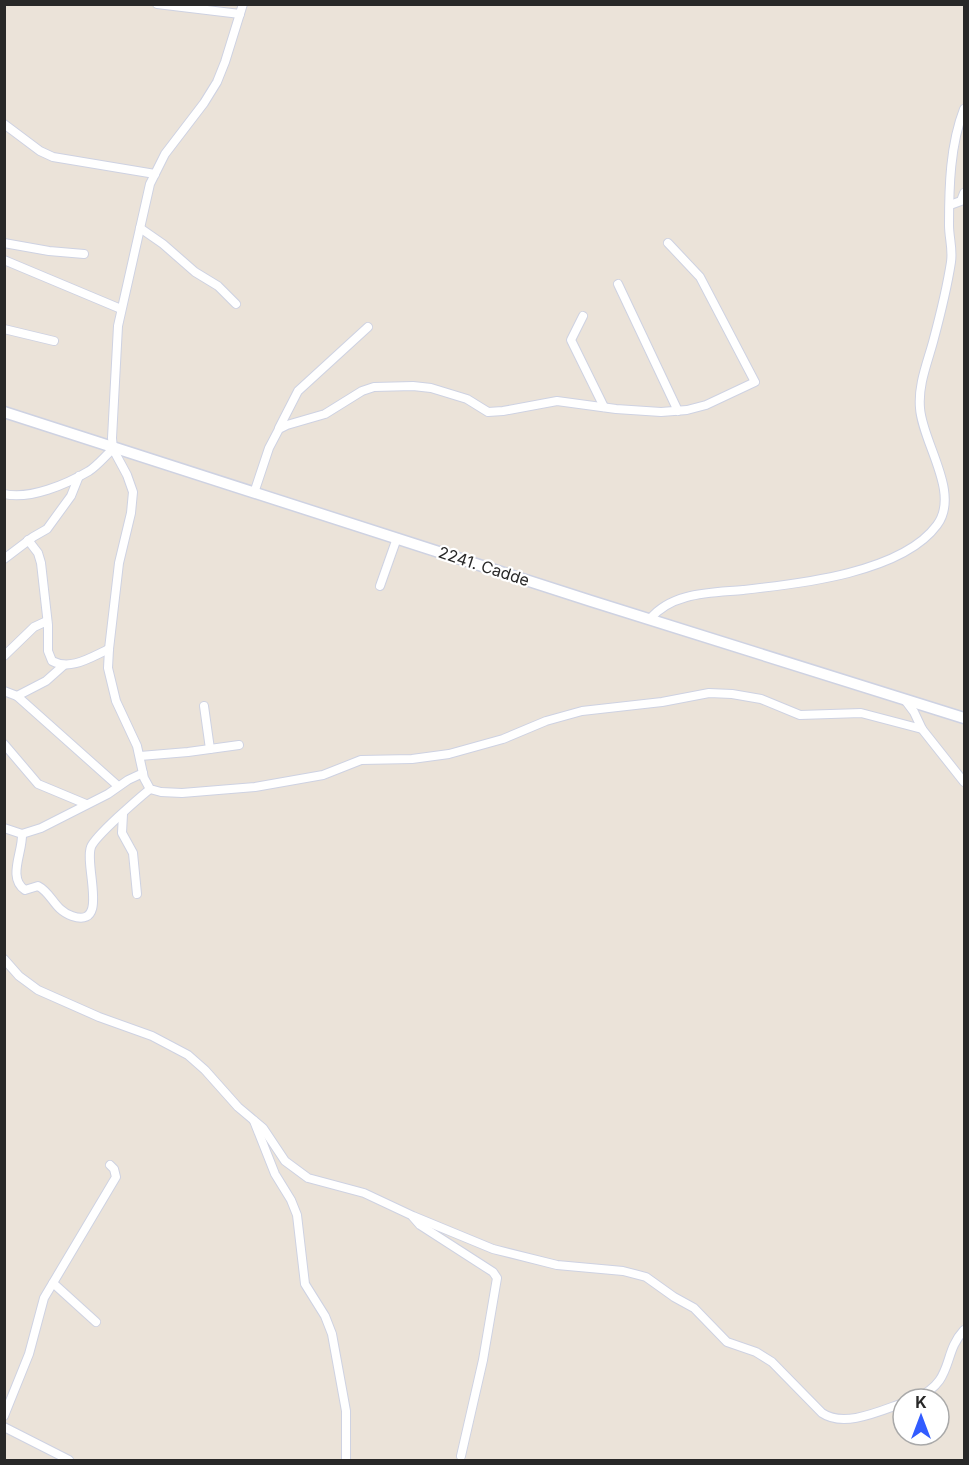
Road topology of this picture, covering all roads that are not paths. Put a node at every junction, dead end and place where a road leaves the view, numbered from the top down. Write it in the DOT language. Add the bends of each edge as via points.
graph roads {
  1 [pos="157,4"];
  2 [pos="243,4"];
  3 [pos="240,14"];
  4 [pos="964,109"];
  5 [pos="4,124"];
  6 [pos="154,174"];
  7 [pos="964,193"];
  8 [pos="950,205"];
  9 [pos="140,228"];
  10 [pos="4,243"];
  11 [pos="668,243"];
  12 [pos="84,254"];
  13 [pos="4,260"];
  14 [pos="618,284"];
  15 [pos="237,304"];
  16 [pos="121,309"];
  17 [pos="583,316"];
  18 [pos="368,327"];
  19 [pos="4,329"];
  20 [pos="54,341"];
  21 [pos="604,407"];
  22 [pos="678,411"];
  23 [pos="4,412"];
  24 [pos="276,432"];
  25 [pos="113,449"];
  26 [pos="79,476"];
  27 [pos="254,493"];
  28 [pos="4,494"];
  29 [pos="397,537"];
  30 [pos="28,540"];
  31 [pos="4,559"];
  32 [pos="380,586"];
  33 [pos="650,619"];
  34 [pos="47,621"];
  35 [pos="108,649"];
  36 [pos="4,657"];
  37 [pos="64,665"];
  38 [pos="4,691"];
  39 [pos="17,696"];
  40 [pos="906,700"];
  41 [pos="204,705"];
  42 [pos="964,718"];
  43 [pos="921,729"];
  44 [pos="4,744"];
  45 [pos="239,745"];
  46 [pos="210,749"];
  47 [pos="140,756"];
  48 [pos="143,773"];
  49 [pos="964,782"];
  50 [pos="118,786"];
  51 [pos="150,789"];
  52 [pos="86,804"];
  53 [pos="123,814"];
  54 [pos="4,828"];
  55 [pos="22,834"];
  56 [pos="137,894"];
  57 [pos="4,959"];
  58 [pos="253,1120"];
  59 [pos="110,1165"];
  60 [pos="413,1216"];
  61 [pos="53,1283"];
  62 [pos="96,1322"];
  63 [pos="964,1330"];
  64 [pos="934,1387"];
  65 [pos="891,1406"];
  66 [pos="4,1416"];
  67 [pos="4,1427"];
  68 [pos="461,1456"];
  69 [pos="69,1461"];
  70 [pos="346,1461"];
  1 -- 3 [label="street"];
  2 -- 3 [label="street"];
  3 -- 6 [label="street" via="213,89"];
  4 -- 8 [label="street" via="953,156"];
  5 -- 6 [label="street" via="45,154"];
  6 -- 9 [label="street"];
  7 -- 8 [label="street" via="961,201"];
  8 -- 33 [label="street" via="951,260 919,397 923,429 942,477 943,504 938,524 915,546 891,559 830,577 691,596 656,611"];
  9 -- 15 [label="street"];
  9 -- 16 [label="street"];
  10 -- 12 [label="street"];
  11 -- 22 [label="street" via="700,277 755,382 706,405"];
  13 -- 16 [label="street"];
  14 -- 22 [label="street"];
  16 -- 25 [label="street"];
  17 -- 21 [label="street" via="571,340"];
  18 -- 24 [label="street" via="298,391"];
  19 -- 20 [label="street"];
  21 -- 22 [label="street"];
  21 -- 24 [label="street" via="557,400 488,412 467,399 432,388 374,387 332,411 287,424"];
  23 -- 25 [label="street, 2241. Cadde"];
  24 -- 27 [label="street"];
  25 -- 26 [label="street"];
  25 -- 27 [label="street, 2241. Cadde"];
  25 -- 35 [label="street" via="133,492"];
  26 -- 28 [label="street" via="30,495"];
  26 -- 30 [label="street" via="71,496 47,529"];
  27 -- 29 [label="street, 2241. Cadde"];
  29 -- 32 [label="street"];
  29 -- 33 [label="street, 2241. Cadde"];
  30 -- 31 [label="street"];
  30 -- 34 [label="street" via="41,563"];
  33 -- 40 [label="street, 2241. Cadde"];
  34 -- 36 [label="street" via="34,627"];
  34 -- 37 [label="street" via="48,657"];
  35 -- 37 [label="street" via="77,664"];
  35 -- 47 [label="street" via="116,701"];
  37 -- 39 [label="street" via="46,681"];
  38 -- 39 [label="street"];
  39 -- 50 [label="street"];
  40 -- 42 [label="street, 2241. Cadde"];
  40 -- 43 [label="street"];
  41 -- 46 [label="street"];
  43 -- 49 [label="street"];
  43 -- 51 [label="street" via="861,713 801,715 761,699 709,693 582,711 459,752 412,759 361,760 294,781 182,793"];
  44 -- 52 [label="street" via="38,784"];
  45 -- 46 [label="street"];
  46 -- 47 [label="street"];
  47 -- 48 [label="street"];
  48 -- 50 [label="street"];
  48 -- 51 [label="street"];
  50 -- 52 [label="street"];
  51 -- 53 [label="street"];
  52 -- 55 [label="street"];
  53 -- 55 [label="street" via="90,848 94,906 90,915 83,918 60,910 38,886 25,890 18,884 16,869"];
  53 -- 56 [label="street" via="122,833 133,853"];
  54 -- 55 [label="street"];
  57 -- 58 [label="street" via="38,990 152,1036 188,1055"];
  58 -- 60 [label="street" via="268,1133 285,1161 301,1173 364,1193"];
  58 -- 70 [label="street" via="297,1215 303,1275 332,1334 346,1411"];
  59 -- 61 [label="street" via="116,1177"];
  60 -- 65 [label="street" via="482,1246 517,1256 646,1277 694,1308 727,1341 772,1362 830,1418 840,1420"];
  60 -- 68 [label="street" via="416,1222 494,1272 497,1278"];
  61 -- 62 [label="street"];
  61 -- 66 [label="street" via="41,1304 29,1354"];
  63 -- 64 [label="street"];
  67 -- 69 [label="street"];
}
